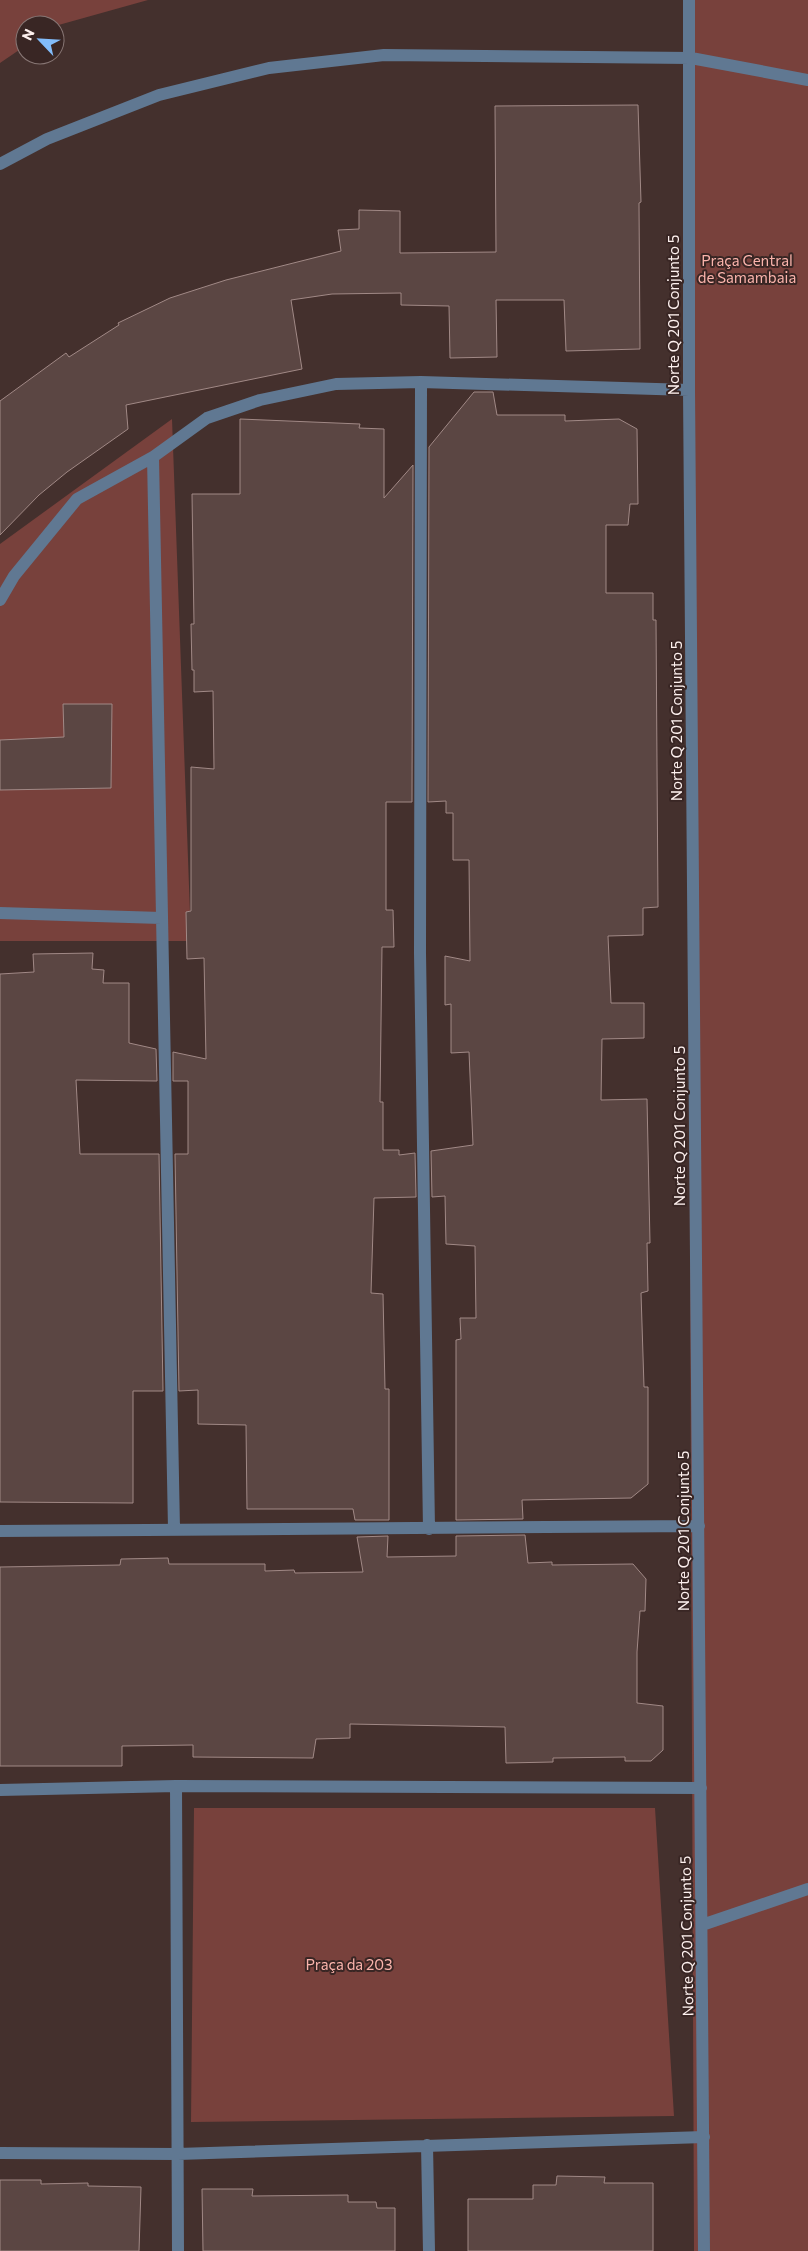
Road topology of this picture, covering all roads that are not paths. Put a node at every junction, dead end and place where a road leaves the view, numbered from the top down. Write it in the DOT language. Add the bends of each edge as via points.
graph roads {
  1 [pos="690,0"];
  2 [pos="691,58"];
  3 [pos="808,80"];
  4 [pos="0,164"];
  5 [pos="421,382"];
  6 [pos="689,390"];
  7 [pos="153,457"];
  8 [pos="0,600"];
  9 [pos="0,912"];
  10 [pos="161,918"];
  11 [pos="699,1526"];
  12 [pos="174,1529"];
  13 [pos="429,1529"];
  14 [pos="0,1531"];
  15 [pos="176,1786"];
  16 [pos="701,1788"];
  17 [pos="0,1790"];
  18 [pos="808,1889"];
  19 [pos="702,1925"];
  20 [pos="704,2137"];
  21 [pos="427,2145"];
  22 [pos="0,2153"];
  23 [pos="178,2154"];
  24 [pos="178,2251"];
  25 [pos="429,2251"];
  26 [pos="704,2251"];
  1 -- 2 [label="street, Norte Q 201 Conjunto 5"];
  2 -- 3 [label="street"];
  2 -- 4 [label="street" via="384,55 269,68 159,95 47,139"];
  2 -- 6 [label="street, Norte Q 201 Conjunto 5"];
  5 -- 6 [label="street"];
  5 -- 7 [label="street" via="336,384 260,400 207,418"];
  5 -- 13 [label="street" via="420,953"];
  6 -- 11 [label="street, Norte Q 201 Conjunto 5"];
  7 -- 8 [label="street" via="77,499 14,576"];
  7 -- 10 [label="street"];
  9 -- 10 [label="street"];
  10 -- 12 [label="street"];
  11 -- 13 [label="street"];
  11 -- 16 [label="street, Norte Q 201 Conjunto 5"];
  12 -- 13 [label="street"];
  12 -- 14 [label="street"];
  15 -- 16 [label="street"];
  15 -- 17 [label="street"];
  15 -- 23 [label="street"];
  16 -- 19 [label="street, Norte Q 201 Conjunto 5"];
  18 -- 19 [label="street"];
  19 -- 20 [label="street, Norte Q 201 Conjunto 5"];
  20 -- 21 [label="street"];
  20 -- 26 [label="street, Norte Q 201 Conjunto 5"];
  21 -- 23 [label="street"];
  21 -- 25 [label="street"];
  22 -- 23 [label="street"];
  23 -- 24 [label="street"];
}
